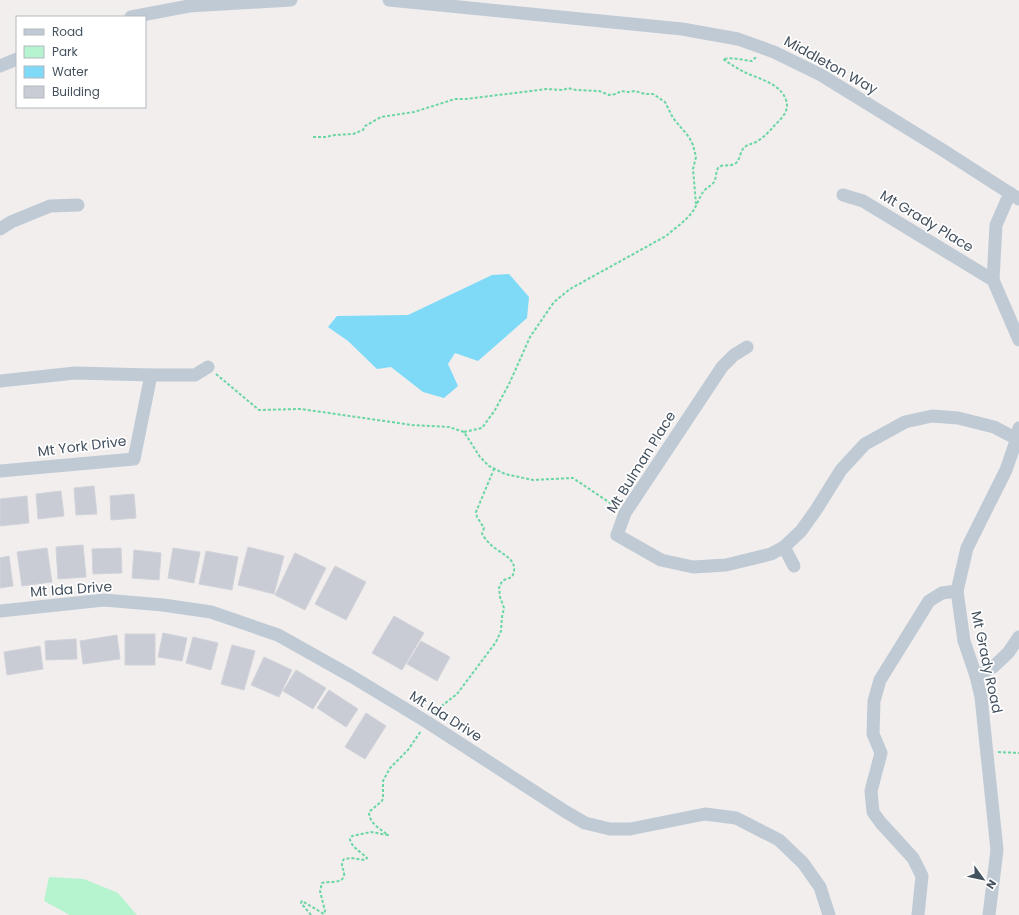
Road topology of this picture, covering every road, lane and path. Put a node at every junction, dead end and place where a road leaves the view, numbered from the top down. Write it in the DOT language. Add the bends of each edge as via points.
graph roads {
  1 [pos="291,0"];
  2 [pos="389,0"];
  3 [pos="136,16"];
  4 [pos="764,48"];
  5 [pos="16,59"];
  6 [pos="0,66"];
  7 [pos="313,137"];
  8 [pos="843,195"];
  9 [pos="1015,196"];
  10 [pos="78,205"];
  11 [pos="696,206"];
  12 [pos="0,230"];
  13 [pos="993,280"];
  14 [pos="1019,340"];
  15 [pos="748,346"];
  16 [pos="208,367"];
  17 [pos="151,375"];
  18 [pos="0,381"];
  19 [pos="464,432"];
  20 [pos="1018,435"];
  21 [pos="494,469"];
  22 [pos="0,471"];
  23 [pos="626,513"];
  24 [pos="784,547"];
  25 [pos="794,566"];
  26 [pos="957,591"];
  27 [pos="0,611"];
  28 [pos="1019,637"];
  29 [pos="976,676"];
  30 [pos="431,716"];
  31 [pos="424,727"];
  32 [pos="987,752"];
  33 [pos="1019,753"];
  34 [pos="312,915"];
  35 [pos="829,915"];
  36 [pos="918,915"];
  37 [pos="989,915"];
  1 -- 3 [label="street" via="189,6"];
  2 -- 4 [label="street, Middleton Way" via="682,29 738,39"];
  4 -- 9 [label="street, Middleton Way" via="821,75"];
  4 -- 11 [label="path" via="752,61 723,59 778,88 787,101 786,112 763,137 743,148 736,163 719,167 714,183 703,192"];
  5 -- 6 [label="street"];
  7 -- 11 [label="path" via="353,134 381,118 414,112 456,99 547,89 568,88 599,91 609,95 635,90 653,94 665,102 673,118 689,137 696,157 693,169"];
  8 -- 13 [label="street, Mt Grady Place" via="863,201"];
  9 -- 13 [label="street" via="996,225"];
  10 -- 12 [label="street" via="50,206 11,222"];
  11 -- 19 [label="path" via="666,236 570,289 554,302 530,337 510,382 491,415 482,428"];
  13 -- 14 [label="street"];
  15 -- 23 [label="street, Mt Bulman Place" via="734,354 722,367"];
  16 -- 17 [label="street" via="195,375"];
  16 -- 19 [label="path" via="259,410 301,409 412,425 449,427"];
  17 -- 18 [label="street" via="75,373"];
  17 -- 22 [label="street, Mt York Drive" via="134,459"];
  19 -- 21 [label="path" via="480,457"];
  20 -- 24 [label="street, Mt Bulman Place" via="958,418 932,416 904,422 865,444 841,470 801,530"];
  20 -- 26 [label="street, Mt Grady Road" via="1006,470 966,548"];
  21 -- 23 [label="path" via="533,480 574,478"];
  21 -- 30 [label="path" via="476,512 484,528 482,534 489,544 506,555 515,569 512,577 504,580 499,588 504,608 501,631 496,642 457,694"];
  23 -- 24 [label="street, Mt Bulman Place" via="616,535 661,560 693,567 726,565 771,554"];
  24 -- 25 [label="street"];
  26 -- 29 [label="street, Mt Grady Road" via="964,641"];
  26 -- 36 [label="street" via="942,593 929,601 880,680 874,701 873,734 881,753 871,791 873,812 913,858 922,876"];
  27 -- 35 [label="street, Mt Ida Drive" via="104,600 211,612 278,635 427,722 585,823 610,829 630,829 705,814 736,818 779,840 803,863 820,888"];
  28 -- 29 [label="street" via="1008,653 993,667"];
  29 -- 32 [label="street, Mt Grady Road"];
  31 -- 34 [label="path" via="408,750 390,768 383,781 382,801 369,812 372,822 388,835 371,832 352,836 350,842 367,858 344,860 344,876 340,881 322,883 320,891 324,914 302,901"];
  32 -- 33 [label="path"];
  32 -- 37 [label="street, Mt Grady Road" via="997,850"];
}
